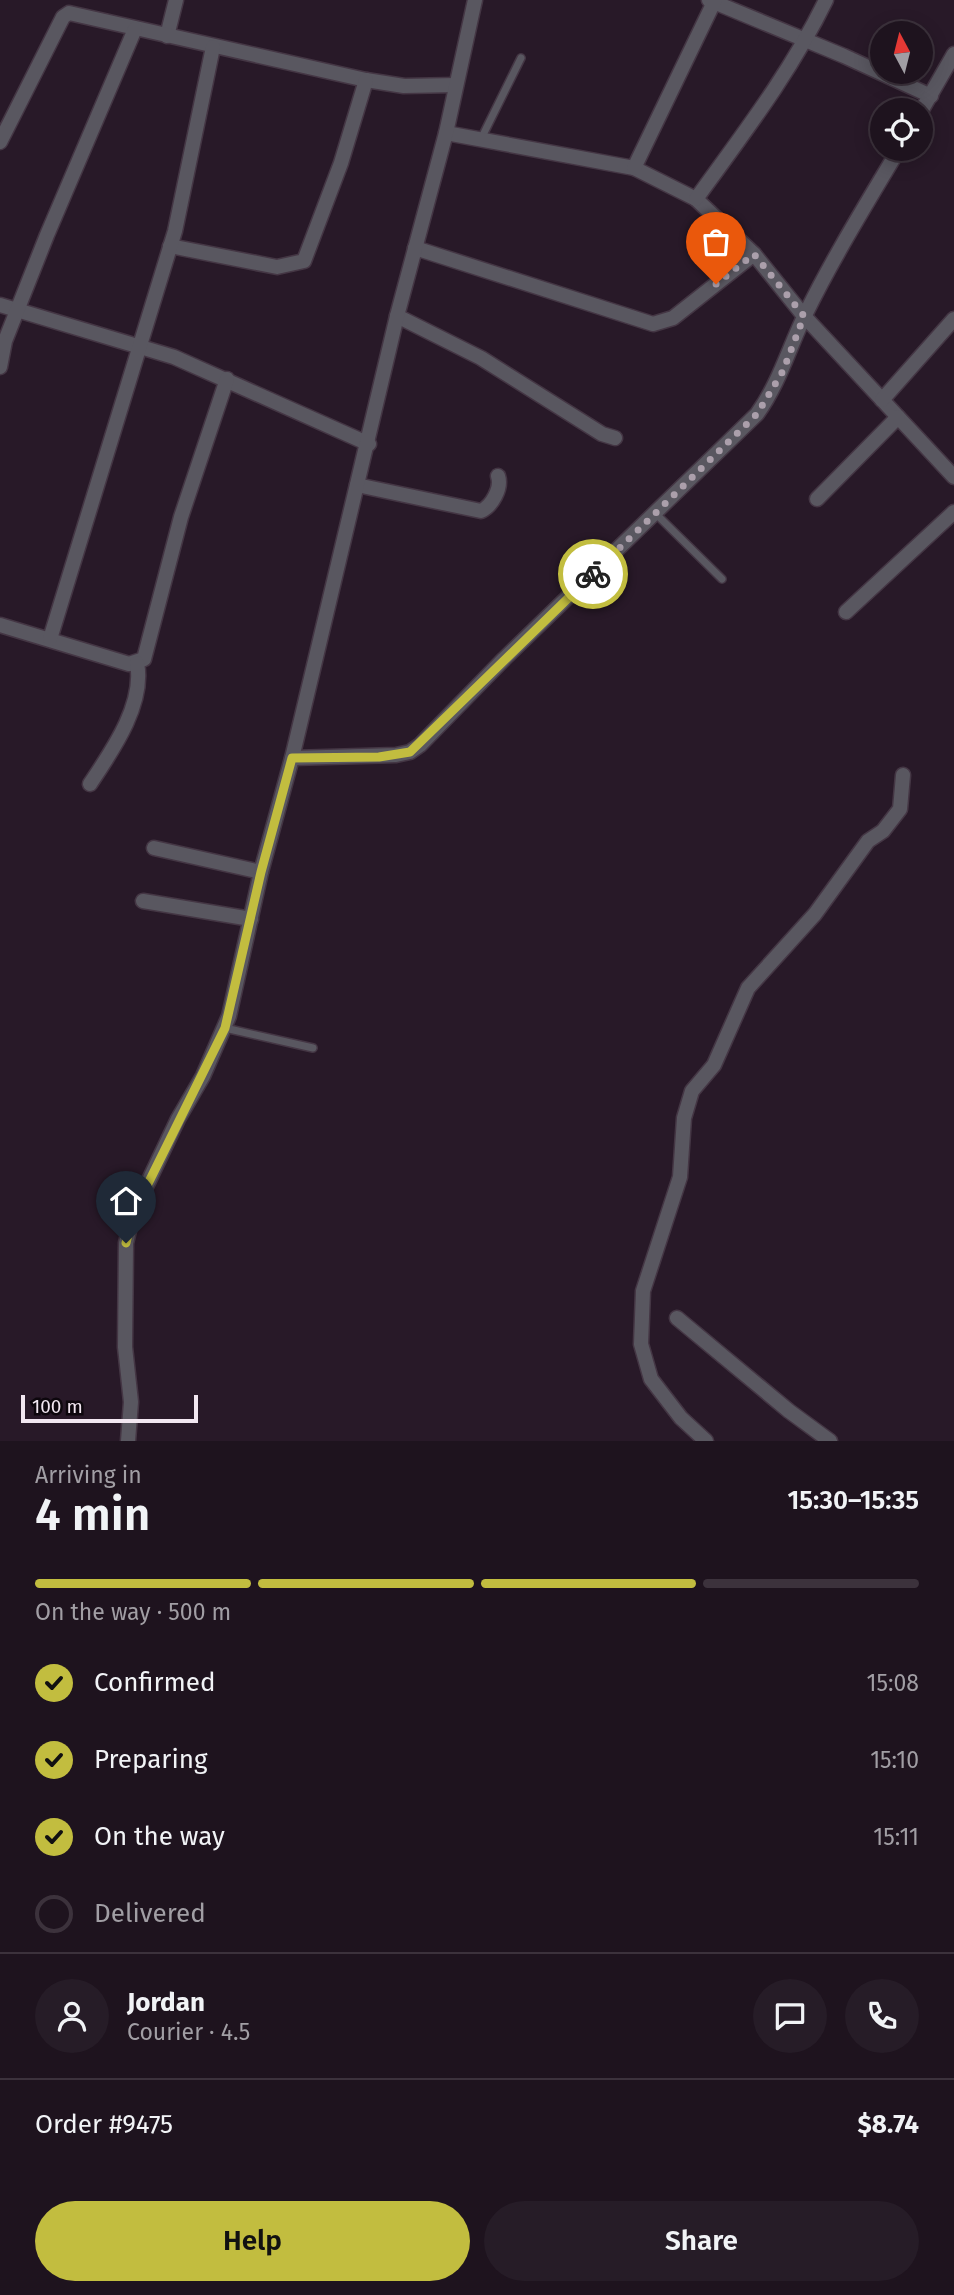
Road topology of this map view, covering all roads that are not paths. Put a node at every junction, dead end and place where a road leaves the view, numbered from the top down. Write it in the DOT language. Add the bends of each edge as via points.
graph roads {
  1 [pos="176,0"];
  2 [pos="475,0"];
  3 [pos="826,0"];
  4 [pos="712,1"];
  5 [pos="135,29"];
  6 [pos="167,36"];
  7 [pos="806,41"];
  8 [pos="214,47"];
  9 [pos="954,54"];
  10 [pos="521,58"];
  11 [pos="366,80"];
  12 [pos="456,85"];
  13 [pos="931,96"];
  14 [pos="446,133"];
  15 [pos="481,140"];
  16 [pos="0,142"];
  17 [pos="893,161"];
  18 [pos="634,168"];
  19 [pos="696,199"];
  20 [pos="170,247"];
  21 [pos="415,248"];
  22 [pos="754,254"];
  23 [pos="0,305"];
  24 [pos="17,309"];
  25 [pos="397,316"];
  26 [pos="804,316"];
  27 [pos="954,319"];
  28 [pos="139,346"];
  29 [pos="0,367"];
  30 [pos="227,379"];
  31 [pos="882,400"];
  32 [pos="898,417"];
  33 [pos="615,438"];
  34 [pos="369,444"];
  35 [pos="498,476"];
  36 [pos="954,477"];
  37 [pos="357,485"];
  38 [pos="817,499"];
  39 [pos="954,512"];
  40 [pos="656,513"];
  41 [pos="722,579"];
  42 [pos="846,612"];
  43 [pos="0,625"];
  44 [pos="50,639"];
  45 [pos="137,663"];
  46 [pos="292,758"];
  47 [pos="903,775"];
  48 [pos="90,784"];
  49 [pos="154,848"];
  50 [pos="261,872"];
  51 [pos="143,901"];
  52 [pos="251,919"];
  53 [pos="225,1028"];
  54 [pos="313,1048"];
  55 [pos="677,1318"];
  56 [pos="128,1441"];
  57 [pos="706,1441"];
  58 [pos="830,1441"];
  1 -- 6 [label="street"];
  2 -- 12 [label="street"];
  3 -- 7 [label="street"];
  4 -- 7 [label="street"];
  4 -- 18 [label="street"];
  5 -- 6 [label="street"];
  5 -- 16 [label="street" via="74,13 63,17"];
  5 -- 24 [label="street"];
  6 -- 8 [label="street"];
  7 -- 13 [label="street"];
  7 -- 19 [label="street"];
  8 -- 11 [label="street"];
  8 -- 20 [label="street"];
  9 -- 13 [label="street"];
  10 -- 15 [label="lane"];
  11 -- 12 [label="street" via="404,86"];
  11 -- 20 [label="street" via="304,261 277,267"];
  12 -- 14 [label="street"];
  14 -- 15 [label="street"];
  14 -- 21 [label="street"];
  15 -- 18 [label="street"];
  17 -- 26 [label="street"];
  18 -- 19 [label="street"];
  19 -- 22 [label="street"];
  20 -- 28 [label="street"];
  21 -- 22 [label="street" via="653,324 673,318"];
  21 -- 25 [label="street"];
  22 -- 26 [label="street"];
  23 -- 24 [label="street"];
  24 -- 28 [label="street"];
  24 -- 29 [label="street"];
  25 -- 33 [label="street" via="481,358"];
  25 -- 34 [label="street"];
  26 -- 31 [label="street"];
  26 -- 40 [label="street" via="783,371 757,414"];
  27 -- 31 [label="street"];
  28 -- 30 [label="street"];
  28 -- 44 [label="street"];
  30 -- 34 [label="street"];
  30 -- 45 [label="street" via="181,517 147,654"];
  31 -- 32 [label="street"];
  32 -- 36 [label="street"];
  32 -- 38 [label="street"];
  34 -- 37 [label="street"];
  35 -- 37 [label="street" via="499,487 481,511"];
  37 -- 46 [label="street"];
  39 -- 42 [label="street"];
  40 -- 41 [label="lane"];
  40 -- 46 [label="street" via="410,752"];
  43 -- 44 [label="street"];
  44 -- 45 [label="street"];
  45 -- 48 [label="street" via="139,683 125,723"];
  46 -- 50 [label="street"];
  47 -- 57 [label="street" via="900,809 748,988 714,1065 692,1091 688,1104 680,1177 643,1291 641,1345 651,1379"];
  49 -- 50 [label="street"];
  50 -- 52 [label="street"];
  51 -- 52 [label="street"];
  52 -- 53 [label="street"];
  53 -- 54 [label="lane"];
  53 -- 56 [label="street" via="133,1214 126,1243"];
  55 -- 58 [label="street"];
}
